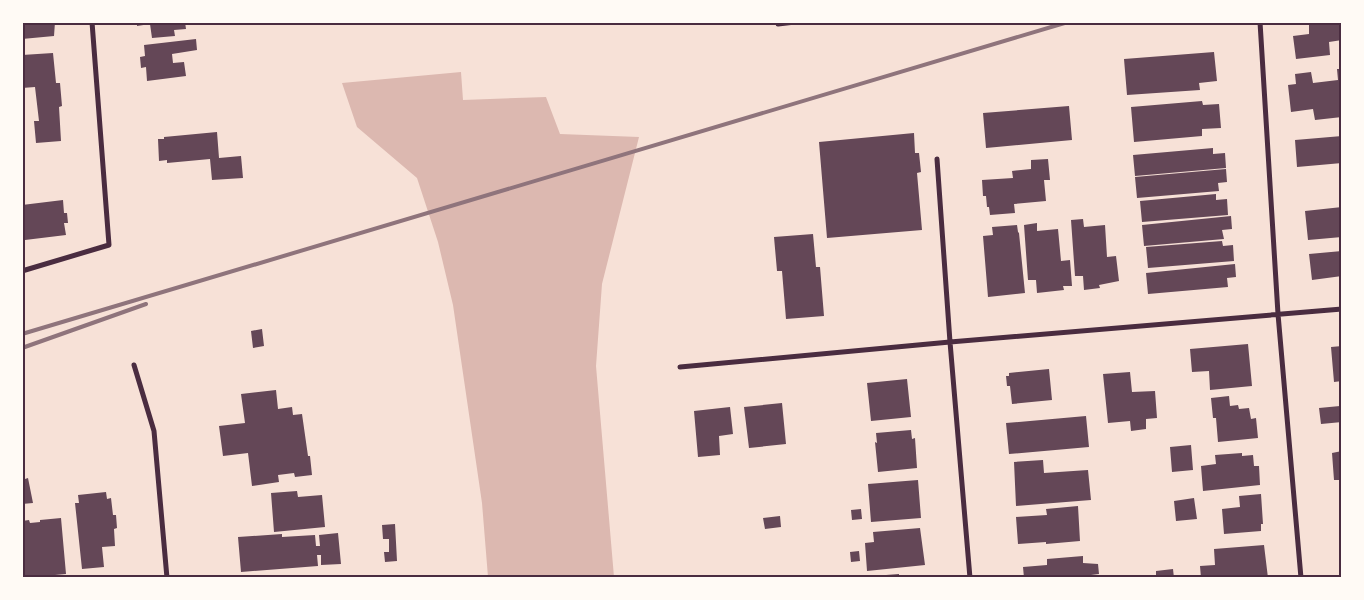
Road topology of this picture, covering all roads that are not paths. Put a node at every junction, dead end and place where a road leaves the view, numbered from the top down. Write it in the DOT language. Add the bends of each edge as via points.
graph roads {
  1 [pos="92,22"];
  2 [pos="795,22"];
  3 [pos="1260,22"];
  4 [pos="778,24"];
  5 [pos="937,160"];
  6 [pos="22,271"];
  7 [pos="1342,309"];
  8 [pos="1278,314"];
  9 [pos="950,342"];
  10 [pos="134,365"];
  11 [pos="680,367"];
  12 [pos="167,578"];
  13 [pos="970,578"];
  14 [pos="1301,578"];
  1 -- 6 [label="street" via="109,245"];
  2 -- 4 [label="street"];
  3 -- 8 [label="street"];
  5 -- 9 [label="street"];
  7 -- 8 [label="street"];
  8 -- 9 [label="street"];
  8 -- 14 [label="street"];
  9 -- 11 [label="street"];
  9 -- 13 [label="street"];
  10 -- 12 [label="street" via="154,431"];
}
